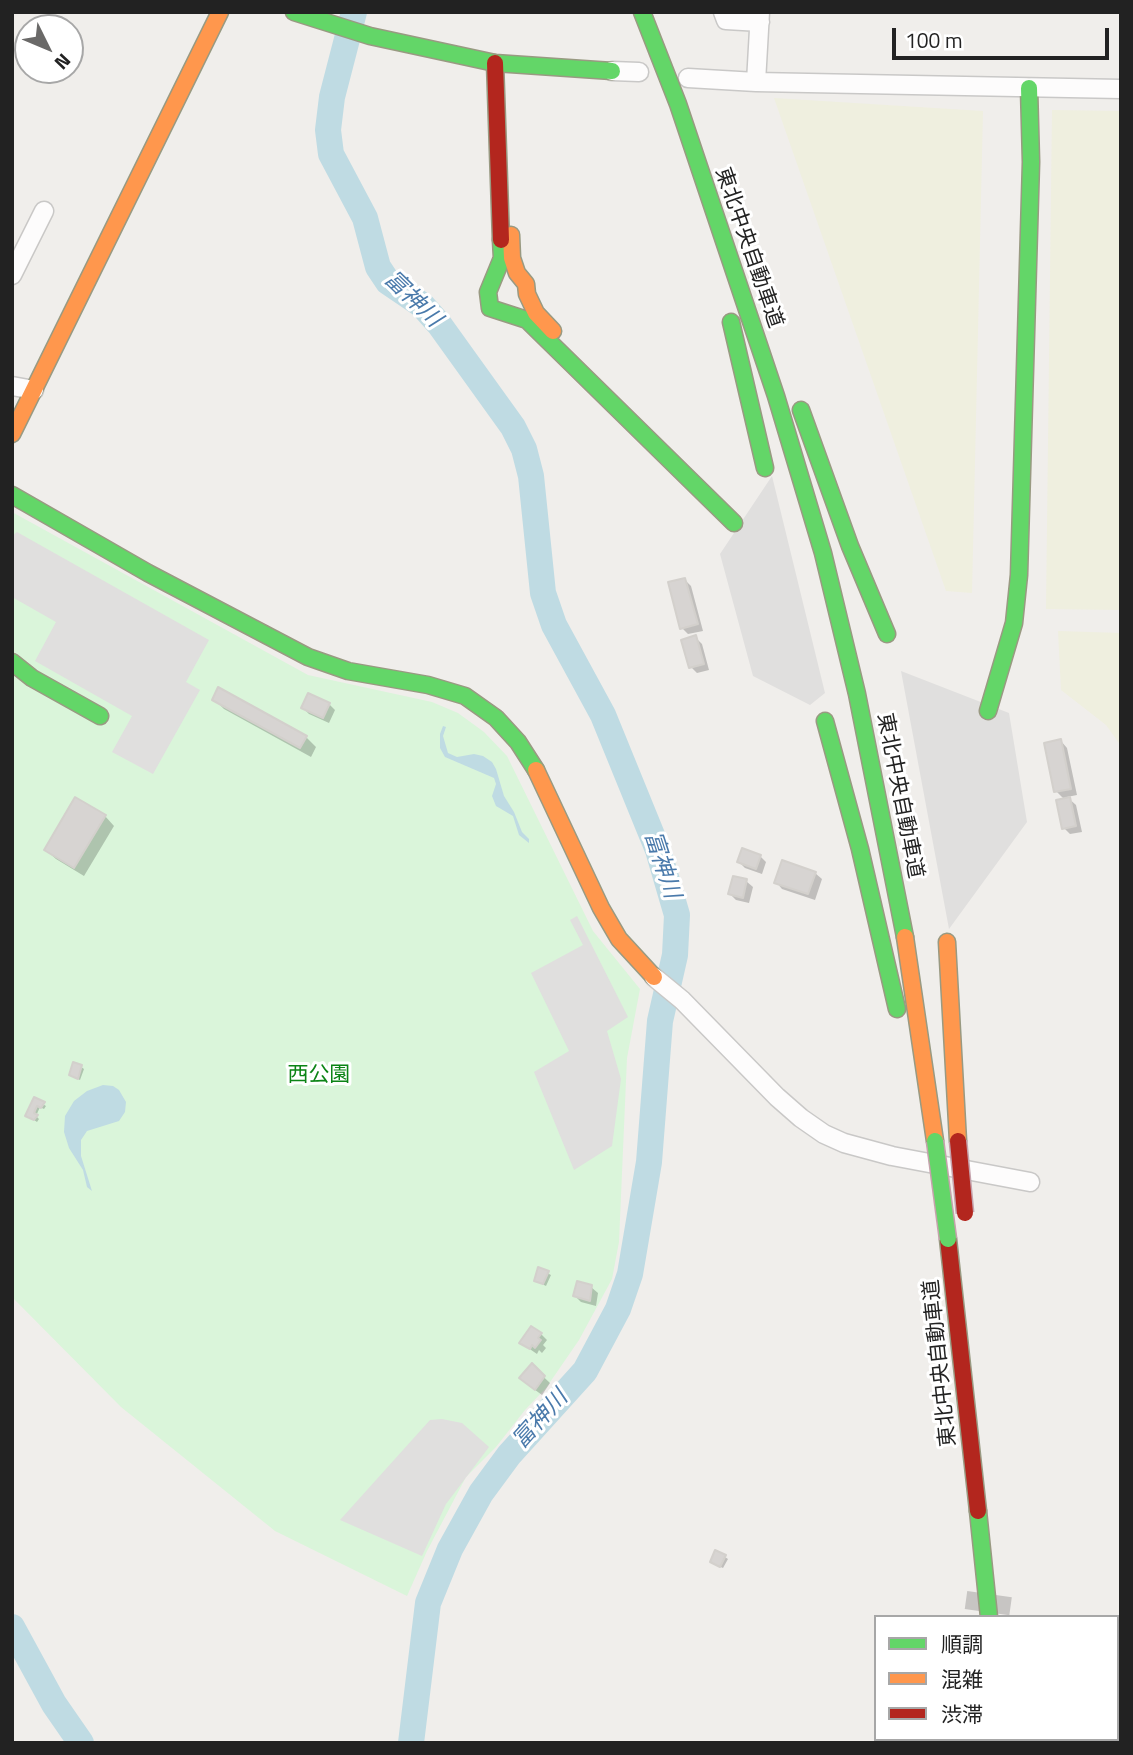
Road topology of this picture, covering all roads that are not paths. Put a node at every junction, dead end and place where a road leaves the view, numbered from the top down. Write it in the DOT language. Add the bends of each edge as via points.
graph roads {
  1 [pos="220,12"];
  2 [pos="640,12"];
  3 [pos="723,12"];
  4 [pos="296,13"];
  5 [pos="760,17"];
  6 [pos="495,63"];
  7 [pos="612,71"];
  8 [pos="639,72"];
  9 [pos="688,78"];
  10 [pos="756,82"];
  11 [pos="1029,88"];
  12 [pos="1121,89"];
  13 [pos="678,104"];
  14 [pos="44,211"];
  15 [pos="718,272"];
  16 [pos="12,275"];
  17 [pos="728,309"];
  18 [pos="770,328"];
  19 [pos="12,386"];
  20 [pos="34,390"];
  21 [pos="794,392"];
  22 [pos="12,434"];
  23 [pos="765,468"];
  24 [pos="12,495"];
  25 [pos="887,634"];
  26 [pos="12,662"];
  27 [pos="982,675"];
  28 [pos="988,711"];
  29 [pos="100,716"];
  30 [pos="825,721"];
  31 [pos="947,942"];
  32 [pos="654,977"];
  33 [pos="899,1020"];
  34 [pos="909,1074"];
  35 [pos="928,1141"];
  36 [pos="1030,1182"];
  37 [pos="966,1223"];
  38 [pos="973,1321"];
  39 [pos="974,1480"];
  40 [pos="989,1615"];
  1 -- 20 [label="main road"];
  2 -- 13 [label="main road, 東北中央自動車道"];
  2 -- 15 [label="main road" via="646,57"];
  3 -- 5 [label="street" via="726,20"];
  4 -- 6 [label="main road" via="369,36"];
  5 -- 10 [label="street"];
  6 -- 6 [label="main road" via="505,117 512,258 536,313 737,517 527,320 490,308 488,292 502,258"];
  6 -- 7 [label="main road"];
  7 -- 8 [label="street"];
  9 -- 10 [label="street"];
  10 -- 11 [label="street"];
  11 -- 12 [label="street"];
  11 -- 27 [label="main road" via="1009,570 1004,627"];
  11 -- 28 [label="main road" via="1031,162 1019,575 1014,623"];
  13 -- 18 [label="main road"];
  13 -- 35 [label="main road, 東北中央自動車道" via="776,396 823,553 857,694 908,951"];
  14 -- 16 [label="street"];
  17 -- 23 [label="main road"];
  19 -- 20 [label="street"];
  20 -- 22 [label="main road"];
  21 -- 25 [label="main road"];
  24 -- 32 [label="main road" via="307,657 348,671 466,696 496,718 539,776 619,939"];
  26 -- 29 [label="main road"];
  30 -- 33 [label="main road"];
  31 -- 37 [label="main road, bridge"];
  32 -- 36 [label="street" via="777,1097 824,1134 892,1156"];
  34 -- 35 [label="main road"];
  35 -- 39 [label="main road, 東北中央自動車道, bridge" via="962,1349"];
  38 -- 39 [label="main road" via="978,1399"];
  39 -- 40 [label="main road, 東北中央自動車道"];
}
